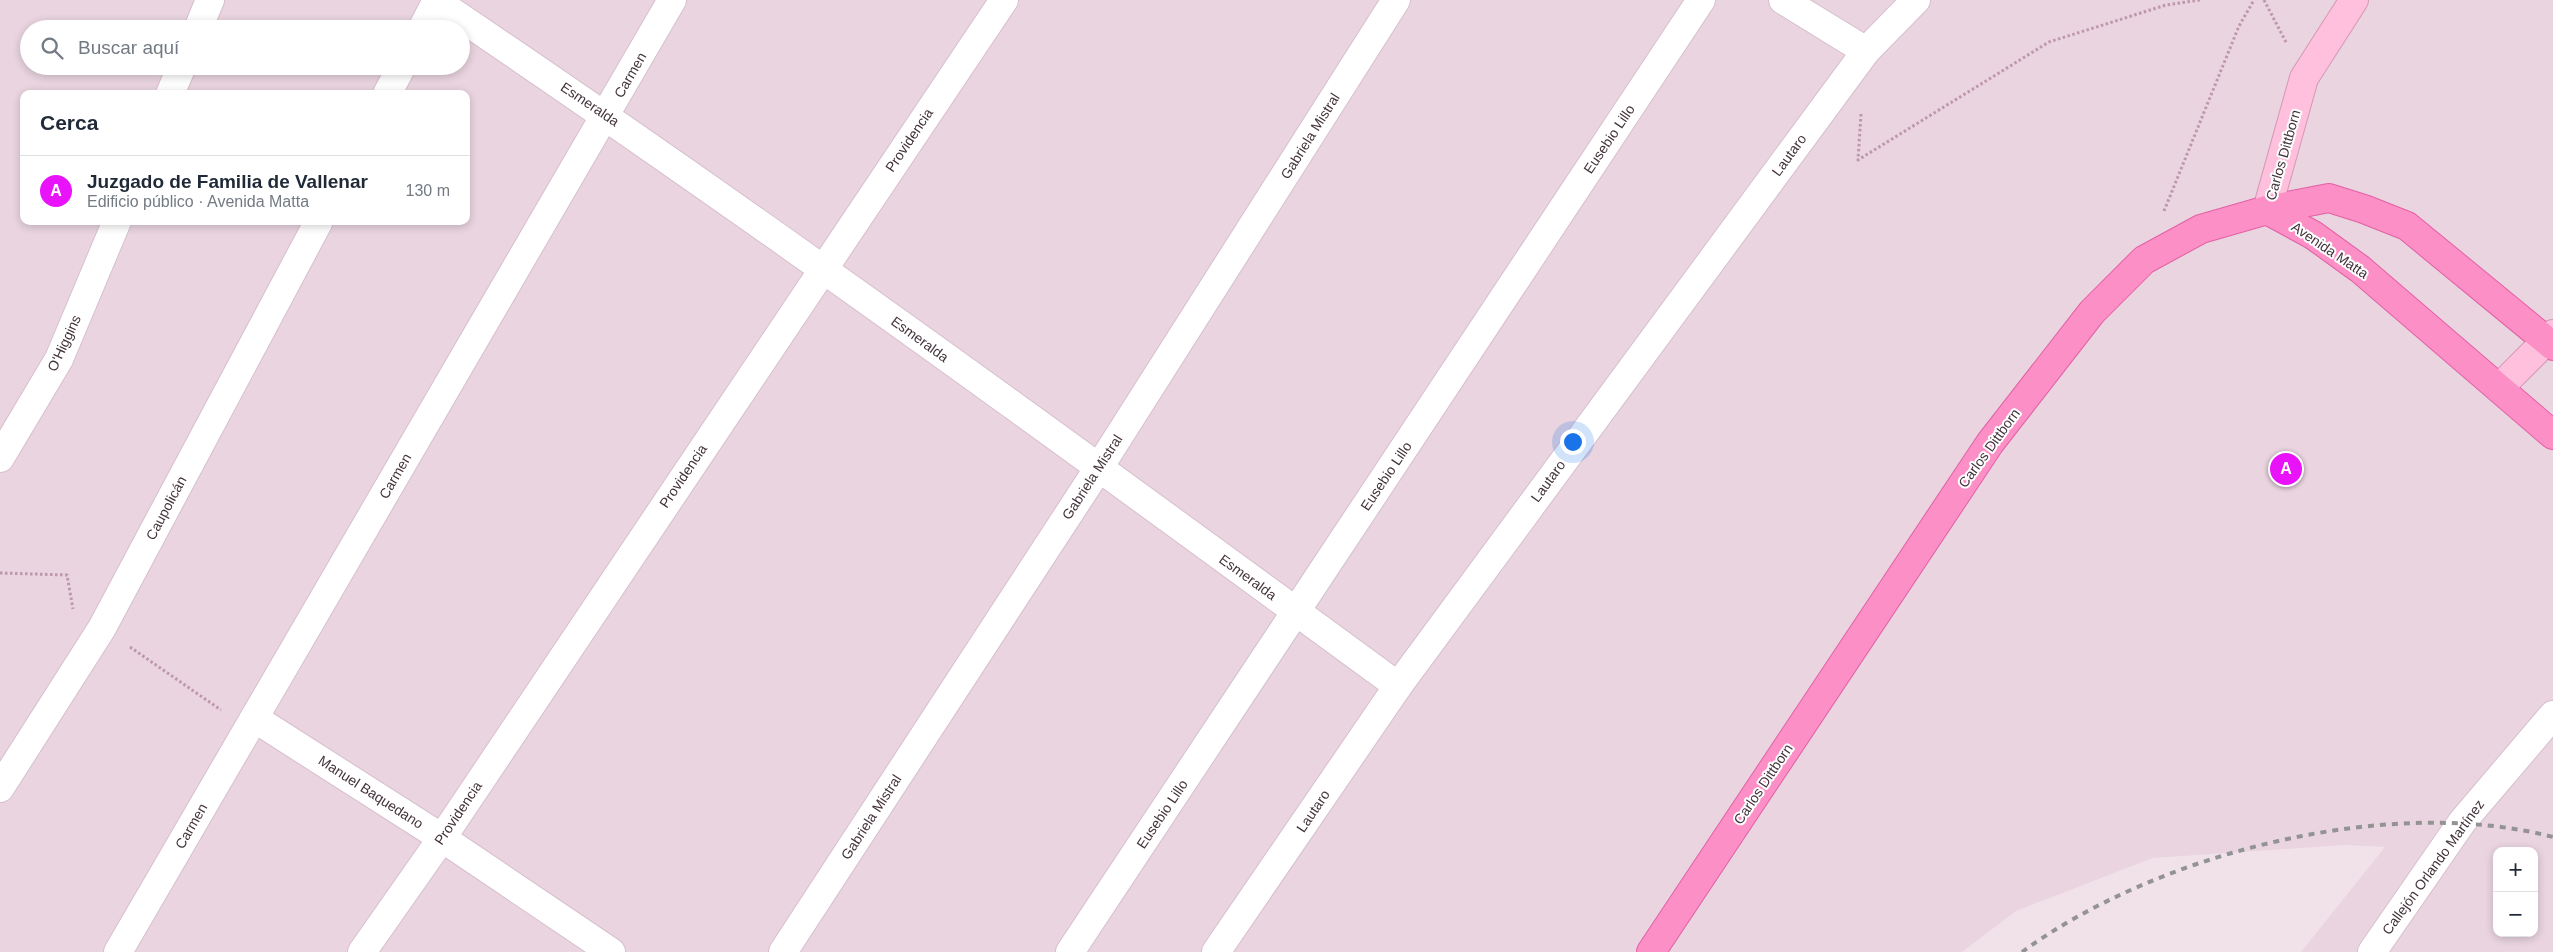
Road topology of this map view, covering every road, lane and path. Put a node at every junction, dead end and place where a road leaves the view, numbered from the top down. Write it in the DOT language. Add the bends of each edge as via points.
graph roads {
  1 [pos="210,0"];
  2 [pos="437,0"];
  3 [pos="672,0"];
  4 [pos="1004,0"];
  5 [pos="1396,0"];
  6 [pos="1701,0"];
  7 [pos="1783,0"];
  8 [pos="1916,0"];
  9 [pos="2200,0"];
  10 [pos="2254,0"];
  11 [pos="2264,0"];
  12 [pos="2354,0"];
  13 [pos="202,20"];
  14 [pos="427,20"];
  15 [pos="466,20"];
  16 [pos="470,22"];
  17 [pos="1866,51"];
  18 [pos="178,75"];
  19 [pos="397,75"];
  20 [pos="2304,78"];
  21 [pos="172,90"];
  22 [pos="389,90"];
  23 [pos="1862,110"];
  24 [pos="606,115"];
  25 [pos="2267,210"];
  26 [pos="115,225"];
  27 [pos="317,225"];
  28 [pos="2144,260"];
  29 [pos="823,267"];
  30 [pos="2551,340"];
  31 [pos="2499,388"];
  32 [pos="2553,435"];
  33 [pos="0,458"];
  34 [pos="1098,469"];
  35 [pos="1296,612"];
  36 [pos="1398,686"];
  37 [pos="2553,715"];
  38 [pos="254,718"];
  39 [pos="0,788"];
  40 [pos="442,838"];
  41 [pos="118,952"];
  42 [pos="362,952"];
  43 [pos="611,952"];
  44 [pos="783,952"];
  45 [pos="1070,952"];
  46 [pos="1216,952"];
  47 [pos="1651,952"];
  48 [pos="2372,952"];
  1 -- 13 [label="street"];
  2 -- 14 [label="street"];
  2 -- 15 [label="street, Esmeralda"];
  3 -- 24 [label="street, Carmen"];
  4 -- 29 [label="street, Providencia"];
  5 -- 34 [label="street, Gabriela Mistral"];
  6 -- 35 [label="street, Eusebio Lillo"];
  7 -- 17 [label="street"];
  8 -- 17 [label="street, Lautaro"];
  9 -- 23 [label="path" via="2166,6 2050,42 1858,160"];
  10 -- 28 [label="path" via="2239,26"];
  11 -- 20 [label="path"];
  12 -- 20 [label="main road, Carlos Dittborn"];
  16 -- 24 [label="street, Esmeralda"];
  17 -- 36 [label="street, Lautaro"];
  18 -- 21 [label="street"];
  19 -- 22 [label="street"];
  20 -- 25 [label="main road, Carlos Dittborn"];
  24 -- 29 [label="street, Esmeralda"];
  24 -- 38 [label="street, Carmen"];
  25 -- 28 [label="main road, Carlos Dittborn" via="2202,229"];
  25 -- 30 [label="main road, Avenida Matta" via="2329,198 2407,226"];
  25 -- 31 [label="main road, Avenida Matta" via="2313,235 2360,269"];
  26 -- 33 [label="street, O'Higgins" via="59,359"];
  27 -- 39 [label="street, Caupolicán" via="102,628"];
  28 -- 47 [label="main road, Carlos Dittborn" via="2092,312 1990,443"];
  29 -- 34 [label="street, Esmeralda"];
  29 -- 40 [label="street, Providencia"];
  30 -- 31 [label="main road"];
  31 -- 32 [label="main road, Avenida Matta"];
  34 -- 35 [label="street, Esmeralda"];
  34 -- 44 [label="street, Gabriela Mistral"];
  35 -- 36 [label="street, Esmeralda"];
  35 -- 45 [label="street, Eusebio Lillo"];
  36 -- 46 [label="street, Lautaro"];
  37 -- 48 [label="street, Callejón Orlando Martínez" via="2462,822"];
  38 -- 40 [label="street, Manuel Baquedano"];
  38 -- 41 [label="street, Carmen"];
  40 -- 42 [label="street, Providencia"];
  40 -- 43 [label="street, Manuel Baquedano"];
}
